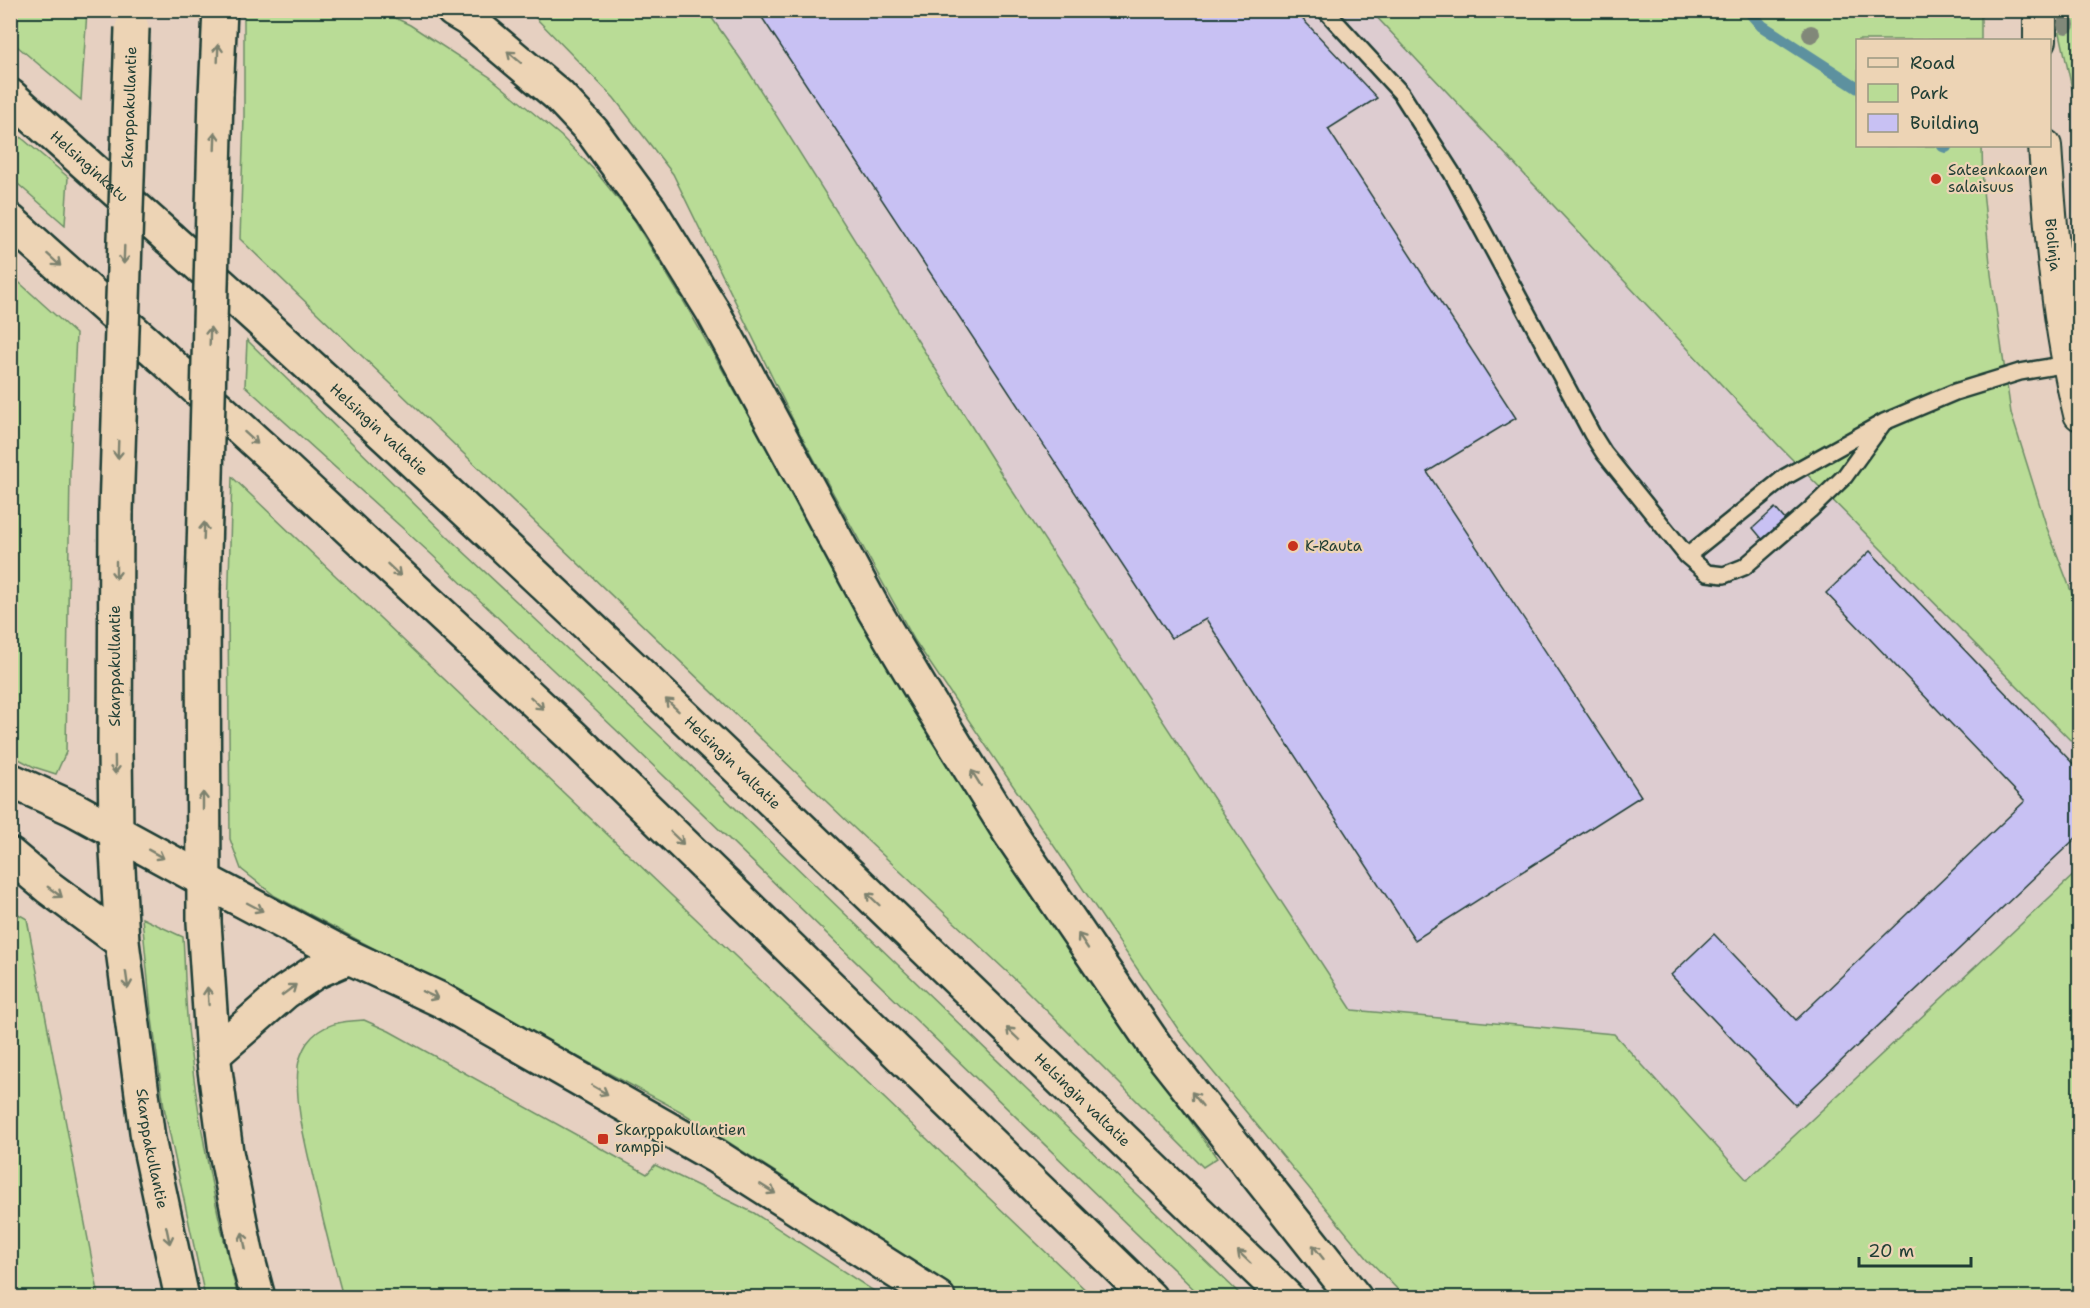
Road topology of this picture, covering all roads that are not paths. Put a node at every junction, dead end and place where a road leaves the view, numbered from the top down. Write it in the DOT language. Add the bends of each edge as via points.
graph roads {
  1 [pos="220,10"];
  2 [pos="453,10"];
  3 [pos="1324,10"];
  4 [pos="2040,10"];
  5 [pos="132,19"];
  6 [pos="2040,39"];
  7 [pos="10,96"];
  8 [pos="2045,147"];
  9 [pos="10,221"];
  10 [pos="169,238"];
  11 [pos="2068,364"];
  12 [pos="2079,414"];
  13 [pos="1884,422"];
  14 [pos="1687,556"];
  15 [pos="10,780"];
  16 [pos="116,832"];
  17 [pos="10,855"];
  18 [pos="204,880"];
  19 [pos="122,942"];
  20 [pos="349,957"];
  21 [pos="213,1055"];
  22 [pos="182,1298"];
  23 [pos="258,1298"];
  24 [pos="938,1298"];
  25 [pos="1150,1298"];
  26 [pos="1287,1298"];
  27 [pos="1355,1298"];
  18 -- 1 [label="main road, one-way, bridge" via="203,590"];
  27 -- 2 [label="main road, one-way" via="1156,1047 1010,834 874,610 712,310 650,210 592,131 558,95"];
  3 -- 14 [label="lane" via="1401,93 1452,173 1592,434"];
  4 -- 6 [label="street"];
  5 -- 16 [label="main road, Skarppakullantie, one-way, bridge" via="116,511"];
  7 -- 10 [label="main road, Helsinginkatu"];
  8 -- 11 [label="street, Biolinja" via="2049,214"];
  9 -- 25 [label="main road, one-way" via="268,453 572,736"];
  26 -- 10 [label="main road, Helsingin valtatie, one-way" via="686,718 321,375"];
  11 -- 12 [label="street, Biolinja"];
  11 -- 13 [label="lane" via="2020,372 1966,388"];
  13 -- 14 [label="lane" via="1785,477"];
  13 -- 14 [label="lane" via="1845,476 1744,567 1724,575 1707,573"];
  15 -- 16 [label="main road"];
  16 -- 18 [label="main road, one-way"];
  16 -- 19 [label="main road, Skarppakullantie"];
  17 -- 19 [label="main road, one-way"];
  18 -- 20 [label="main road, one-way"];
  21 -- 18 [label="main road, one-way"];
  19 -- 22 [label="main road, Skarppakullantie, one-way" via="148,1139"];
  21 -- 20 [label="main road, one-way" via="285,992 315,972"];
  20 -- 24 [label="main road, one-way" via="441,1000 717,1157"];
  23 -- 21 [label="main road, one-way" via="226,1152"];
}
